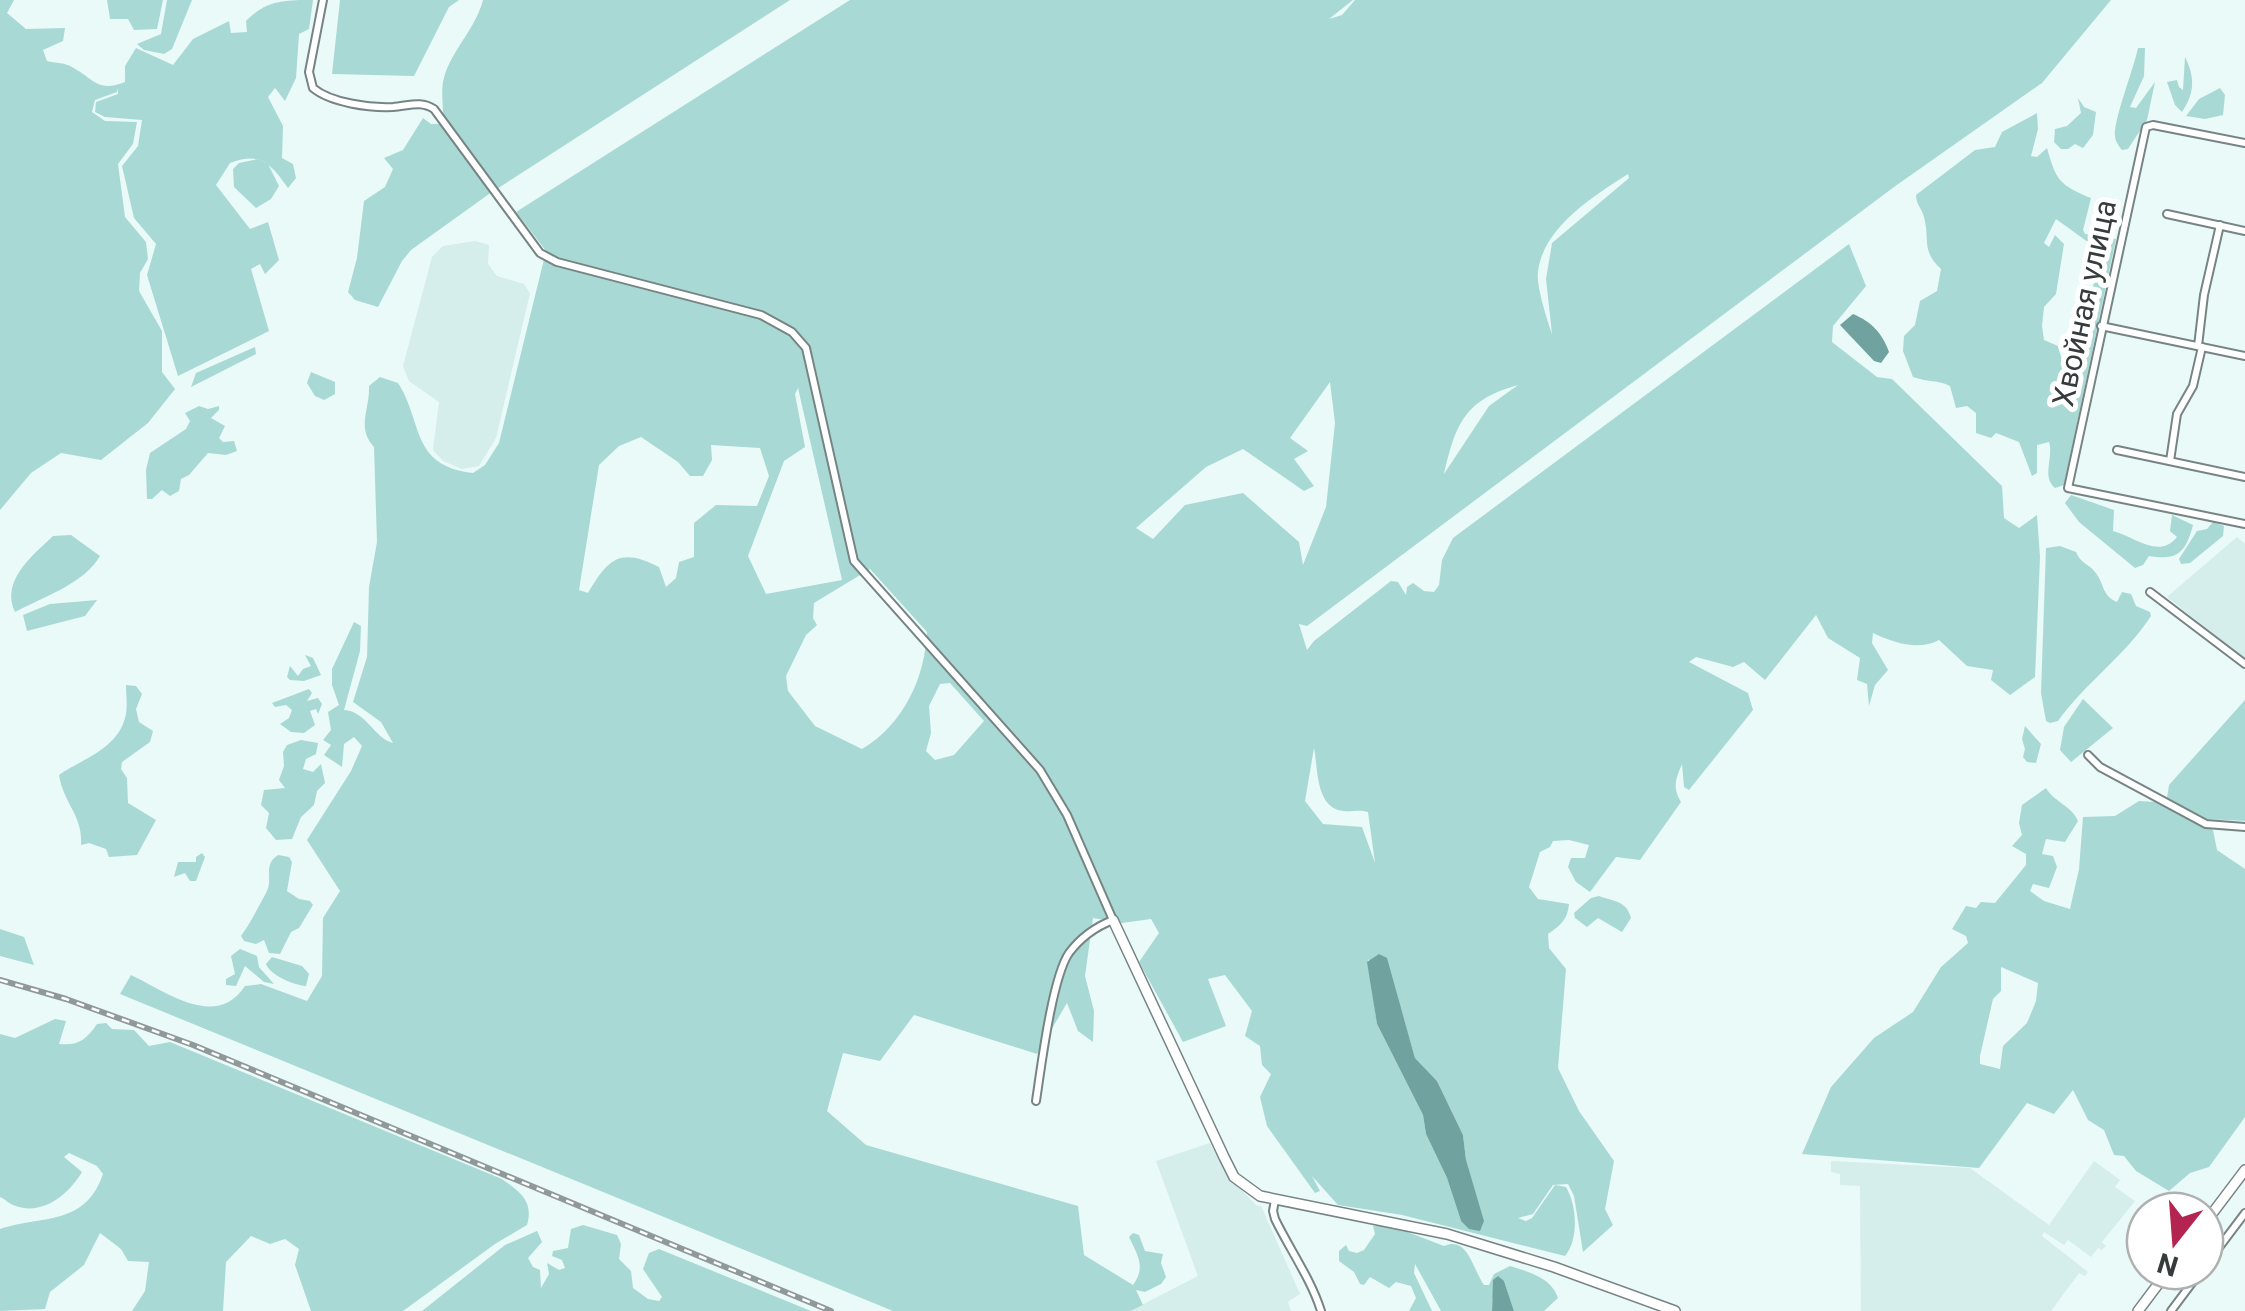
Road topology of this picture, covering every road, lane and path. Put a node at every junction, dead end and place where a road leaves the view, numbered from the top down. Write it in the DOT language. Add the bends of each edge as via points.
graph roads {
  1 [pos="322,0"];
  2 [pos="2245,143"];
  3 [pos="2167,214"];
  4 [pos="2220,225"];
  5 [pos="2245,230"];
  6 [pos="2100,326"];
  7 [pos="2200,346"];
  8 [pos="2245,356"];
  9 [pos="2117,450"];
  10 [pos="2170,461"];
  11 [pos="2245,477"];
  12 [pos="2245,524"];
  13 [pos="2150,592"];
  14 [pos="2245,664"];
  15 [pos="2088,755"];
  16 [pos="2245,827"];
  17 [pos="1114,920"];
  18 [pos="1036,1102"];
  19 [pos="2245,1170"];
  20 [pos="2225,1196"];
  21 [pos="1275,1200"];
  22 [pos="2245,1213"];
  23 [pos="2225,1239"];
  24 [pos="1321,1311"];
  25 [pos="1675,1311"];
  1 -- 17 [label="street" via="308,72 312,88 346,101 434,109 540,253 761,315 800,341 854,561 1040,770"];
  2 -- 6 [label="street, Хвойная улица" via="2146,127"];
  3 -- 4 [label="street"];
  4 -- 5 [label="street"];
  4 -- 7 [label="street"];
  6 -- 7 [label="street"];
  6 -- 12 [label="street, Хвойная улица" via="2068,488"];
  7 -- 8 [label="street"];
  7 -- 10 [label="street" via="2193,386 2176,414"];
  9 -- 10 [label="street"];
  10 -- 11 [label="street"];
  13 -- 14 [label="street"];
  15 -- 16 [label="street" via="2206,824"];
  17 -- 18 [label="street" via="1067,956"];
  17 -- 21 [label="street" via="1234,1177"];
  19 -- 20 [label="street"];
  21 -- 24 [label="street" via="1273,1212"];
  21 -- 25 [label="street" via="1447,1234"];
  22 -- 23 [label="street"];
}
